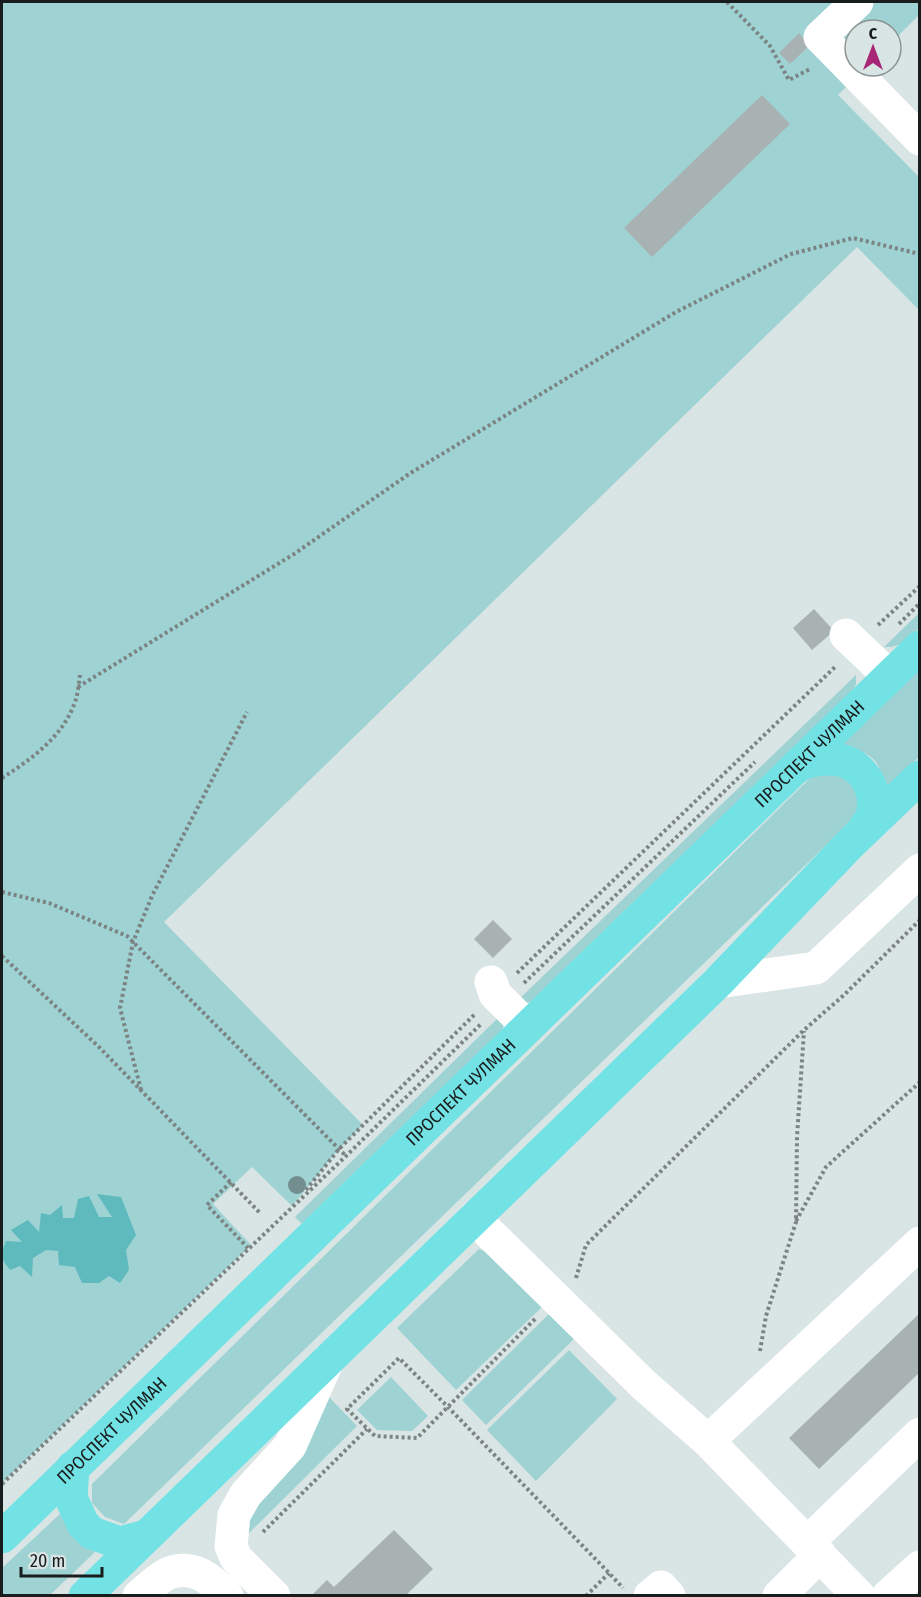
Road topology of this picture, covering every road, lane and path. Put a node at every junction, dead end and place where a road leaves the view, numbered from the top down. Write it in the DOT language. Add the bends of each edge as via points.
graph roads {
  1 [pos="727,2"];
  2 [pos="856,2"];
  3 [pos="836,53"];
  4 [pos="920,139"];
  5 [pos="920,254"];
  6 [pos="920,586"];
  7 [pos="920,603"];
  8 [pos="920,647"];
  9 [pos="865,653"];
  10 [pos="80,675"];
  11 [pos="78,687"];
  12 [pos="247,712"];
  13 [pos="763,754"];
  14 [pos="791,771"];
  15 [pos="920,777"];
  16 [pos="2,778"];
  17 [pos="862,832"];
  18 [pos="920,870"];
  19 [pos="2,892"];
  20 [pos="919,923"];
  21 [pos="133,942"];
  22 [pos="2,956"];
  23 [pos="718,982"];
  24 [pos="496,993"];
  25 [pos="527,1026"];
  26 [pos="804,1030"];
  27 [pos="920,1082"];
  28 [pos="141,1090"];
  29 [pos="339,1149"];
  30 [pos="346,1156"];
  31 [pos="231,1182"];
  32 [pos="298,1200"];
  33 [pos="261,1214"];
  34 [pos="474,1218"];
  35 [pos="796,1222"];
  36 [pos="920,1243"];
  37 [pos="248,1248"];
  38 [pos="555,1298"];
  39 [pos="329,1358"];
  40 [pos="752,1399"];
  41 [pos="448,1407"];
  42 [pos="367,1430"];
  43 [pos="920,1434"];
  44 [pos="708,1441"];
  45 [pos="73,1467"];
  46 [pos="2,1484"];
  47 [pos="146,1536"];
  48 [pos="2,1537"];
  49 [pos="813,1549"];
  50 [pos="236,1558"];
  51 [pos="920,1567"];
  52 [pos="609,1573"];
  53 [pos="85,1596"];
  54 [pos="139,1596"];
  55 [pos="227,1596"];
  56 [pos="274,1596"];
  57 [pos="586,1596"];
  58 [pos="630,1596"];
  59 [pos="650,1596"];
  60 [pos="669,1596"];
  61 [pos="779,1596"];
  62 [pos="859,1596"];
  63 [pos="888,1596"];
  1 -- 3 [label="path" via="770,46 789,80"];
  2 -- 3 [label="street" via="820,37"];
  3 -- 4 [label="street"];
  5 -- 11 [label="path" via="854,238 791,254 697,302 409,474 294,554"];
  6 -- 9 [label="path"];
  7 -- 9 [label="path"];
  8 -- 9 [label="main road, ПРОСПЕКТ ЧУЛМАН"];
  9 -- 14 [label="main road, ПРОСПЕКТ ЧУЛМАН"];
  9 -- 24 [label="path"];
  10 -- 11 [label="path"];
  11 -- 16 [label="path" via="63,727 31,759"];
  12 -- 21 [label="path" via="152,896"];
  13 -- 24 [label="path"];
  14 -- 17 [label="main road" via="809,761 826,759 855,768 867,779 873,793 871,817"];
  14 -- 25 [label="main road, ПРОСПЕКТ ЧУЛМАН"];
  15 -- 17 [label="main road"];
  17 -- 23 [label="main road"];
  18 -- 23 [label="street" via="816,968"];
  19 -- 21 [label="path" via="49,903"];
  20 -- 26 [label="path"];
  21 -- 28 [label="path" via="120,1008"];
  21 -- 29 [label="path"];
  22 -- 28 [label="path"];
  23 -- 34 [label="main road"];
  24 -- 25 [label="street"];
  24 -- 29 [label="path"];
  24 -- 30 [label="path"];
  25 -- 45 [label="main road, ПРОСПЕКТ ЧУЛМАН"];
  26 -- 35 [label="path"];
  26 -- 38 [label="path" via="585,1245 577,1276"];
  27 -- 35 [label="path" via="826,1167"];
  28 -- 31 [label="path"];
  29 -- 30 [label="path"];
  29 -- 32 [label="path"];
  30 -- 32 [label="path"];
  31 -- 33 [label="path"];
  31 -- 37 [label="path" via="207,1205"];
  32 -- 37 [label="path"];
  34 -- 38 [label="street"];
  34 -- 39 [label="main road"];
  35 -- 40 [label="path" via="766,1316"];
  36 -- 40 [label="street"];
  37 -- 46 [label="path"];
  38 -- 41 [label="path"];
  38 -- 44 [label="street"];
  39 -- 47 [label="main road"];
  39 -- 50 [label="street" via="290,1446 246,1494 234,1515 231,1546"];
  40 -- 44 [label="street"];
  41 -- 42 [label="path" via="417,1438 375,1436"];
  41 -- 42 [label="path" via="399,1358 347,1409"];
  41 -- 52 [label="path"];
  42 -- 50 [label="path"];
  43 -- 49 [label="street"];
  44 -- 49 [label="street"];
  45 -- 47 [label="main road" via="71,1498 83,1524 92,1533 120,1543"];
  45 -- 48 [label="main road, ПРОСПЕКТ ЧУЛМАН"];
  47 -- 53 [label="main road"];
  49 -- 61 [label="street"];
  49 -- 62 [label="street"];
  50 -- 56 [label="street"];
  51 -- 63 [label="street"];
  52 -- 57 [label="path"];
  52 -- 58 [label="path"];
  54 -- 55 [label="street" via="169,1573 189,1570 209,1578"];
  59 -- 60 [label="street" via="661,1587"];
}
